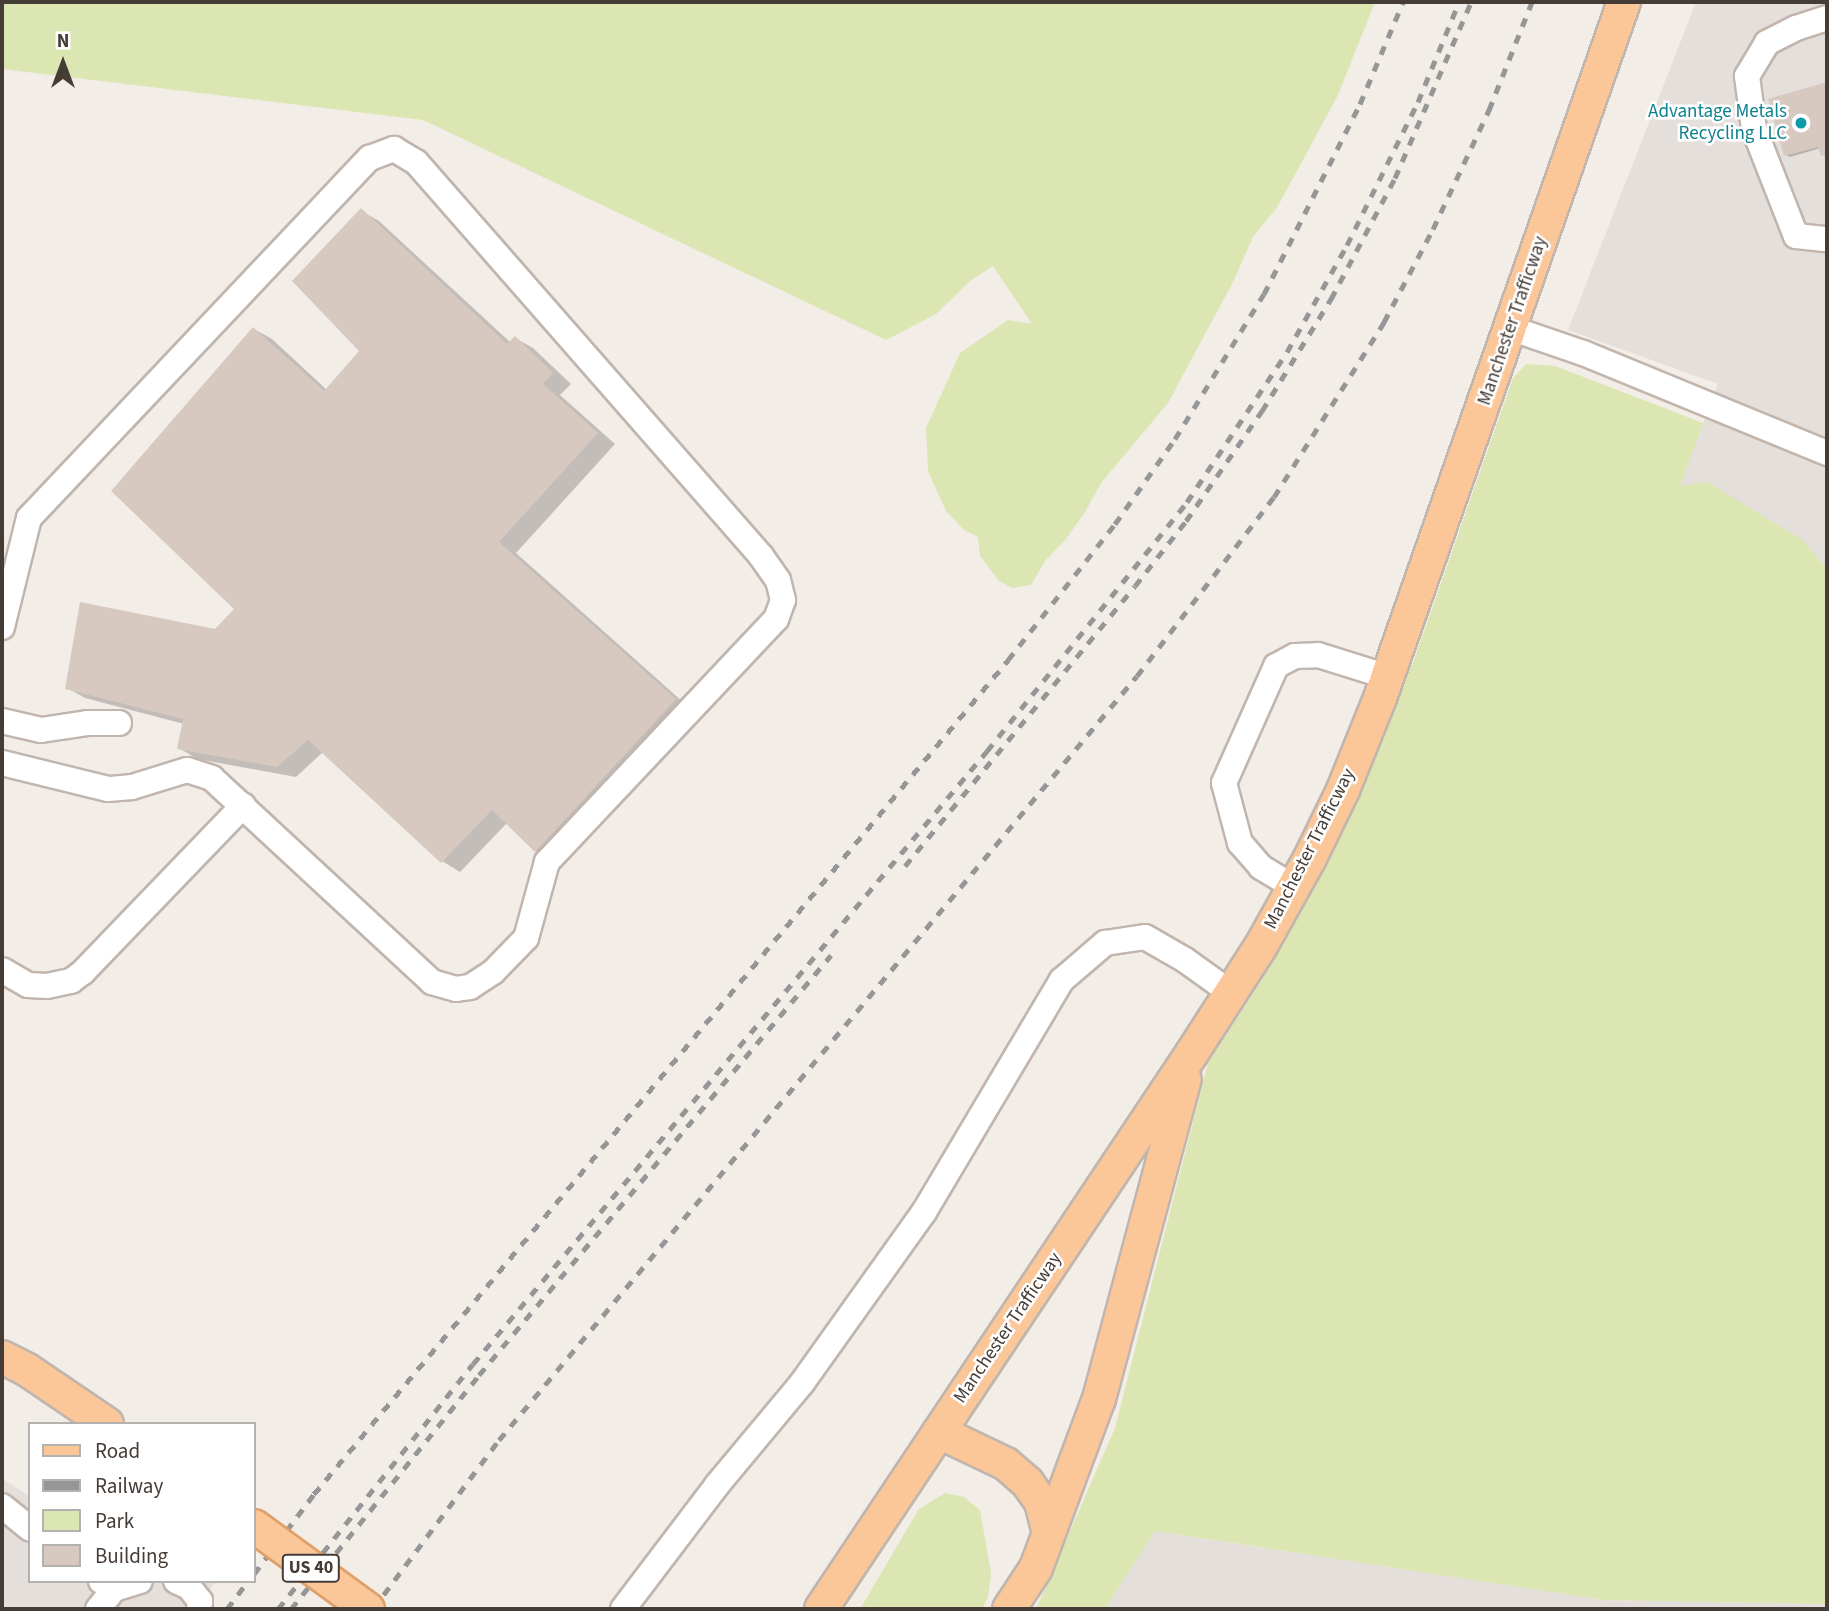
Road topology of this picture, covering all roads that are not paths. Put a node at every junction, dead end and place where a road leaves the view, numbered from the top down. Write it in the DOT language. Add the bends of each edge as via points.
graph roads {
  1 [pos="1624,2"];
  2 [pos="1827,18"];
  3 [pos="1827,239"];
  4 [pos="1510,328"];
  5 [pos="1827,453"];
  6 [pos="11,549"];
  7 [pos="2,627"];
  8 [pos="1388,677"];
  9 [pos="2,721"];
  10 [pos="120,723"];
  11 [pos="2,764"];
  12 [pos="243,806"];
  13 [pos="1294,887"];
  14 [pos="2,970"];
  15 [pos="1231,993"];
  16 [pos="1192,1054"];
  17 [pos="2,1357"];
  18 [pos="104,1422"];
  19 [pos="939,1432"];
  20 [pos="2,1506"];
  21 [pos="28,1527"];
  22 [pos="256,1528"];
  23 [pos="1048,1531"];
  24 [pos="180,1583"];
  25 [pos="107,1585"];
  26 [pos="98,1609"];
  27 [pos="199,1609"];
  28 [pos="368,1609"];
  29 [pos="623,1609"];
  30 [pos="821,1609"];
  31 [pos="1009,1609"];
  1 -- 4 [label="main road, Manchester Trafficway"];
  2 -- 3 [label="street" via="1767,43 1747,76 1754,129 1796,236"];
  4 -- 5 [label="street"];
  4 -- 8 [label="main road, Manchester Trafficway"];
  6 -- 7 [label="street"];
  6 -- 12 [label="street" via="46,497 370,158 394,149 416,162 778,580 783,600 776,620 547,862 526,938 493,972 470,987 456,989 432,982"];
  8 -- 13 [label="main road, Manchester Trafficway" via="1343,790"];
  8 -- 13 [label="street" via="1318,655 1295,656 1276,666 1224,783 1240,843 1261,867"];
  9 -- 10 [label="street" via="41,730"];
  11 -- 12 [label="street" via="108,789 132,787 187,770 212,778"];
  12 -- 14 [label="street" via="71,981 27,985"];
  13 -- 15 [label="main road, Manchester Trafficway"];
  15 -- 16 [label="main road, Manchester Trafficway"];
  15 -- 29 [label="street" via="1145,937 1104,943 1062,980 924,1212 802,1383"];
  16 -- 19 [label="main road, Manchester Trafficway"];
  16 -- 23 [label="main road" via="1099,1399"];
  17 -- 18 [label="main road"];
  19 -- 23 [label="main road" via="1006,1464 1027,1482 1041,1502"];
  19 -- 30 [label="main road, Manchester Trafficway"];
  20 -- 21 [label="street"];
  22 -- 28 [label="main road, US 40, bridge"];
  23 -- 31 [label="main road" via="1036,1568"];
  24 -- 27 [label="street" via="200,1601"];
  25 -- 26 [label="street"];
}
